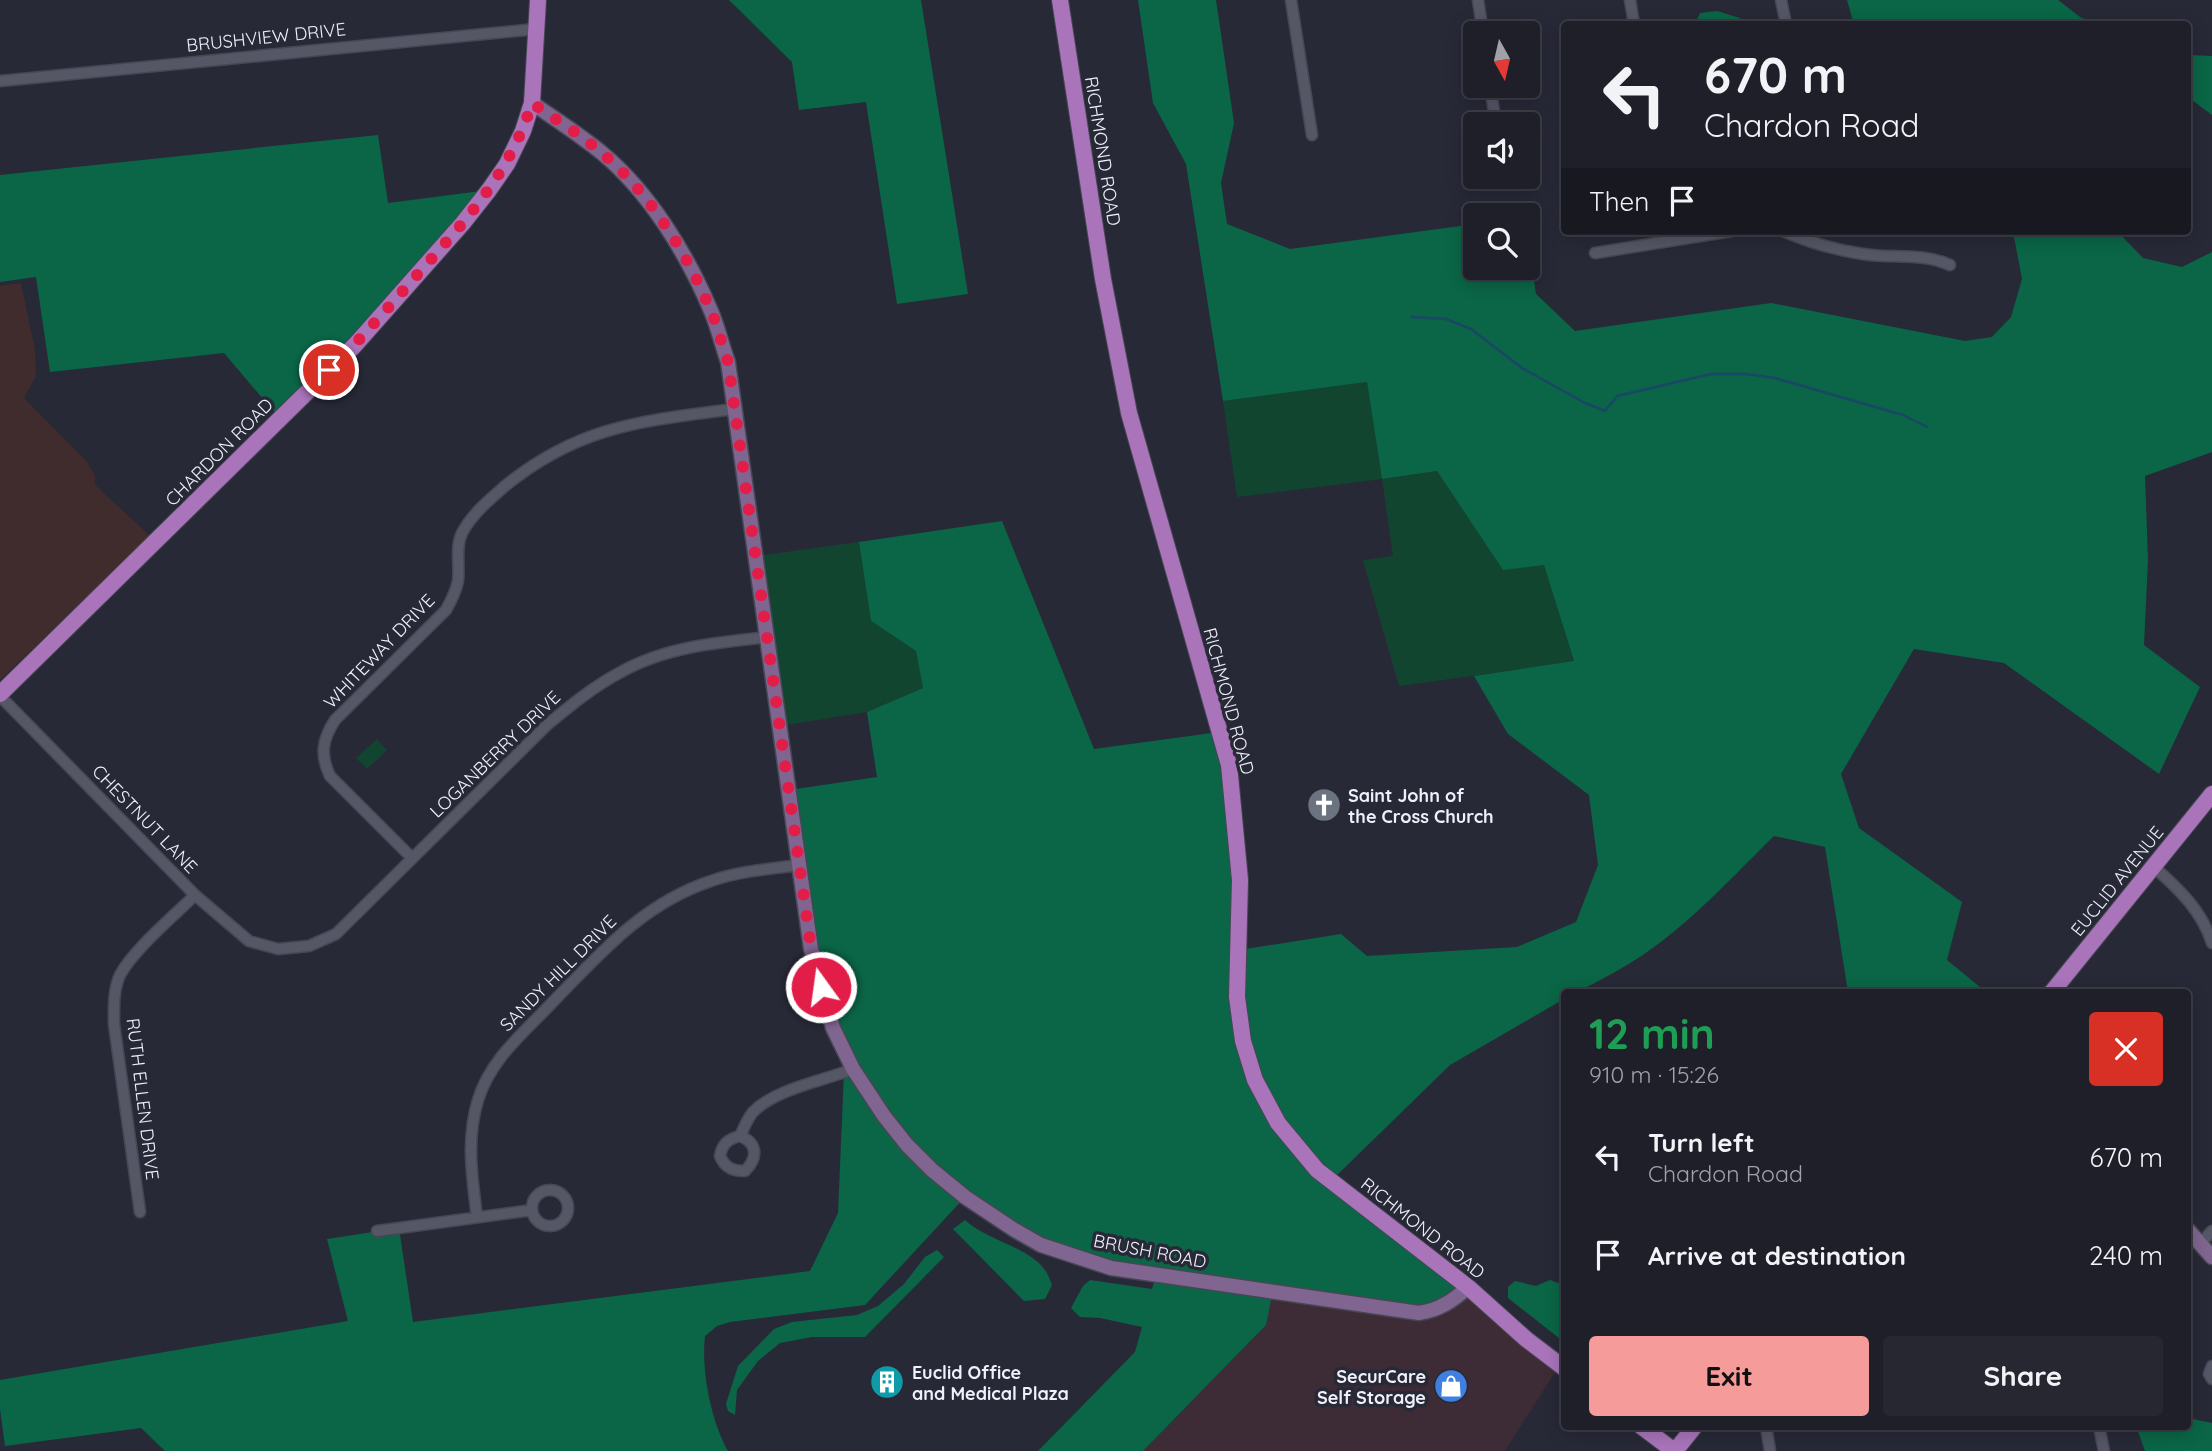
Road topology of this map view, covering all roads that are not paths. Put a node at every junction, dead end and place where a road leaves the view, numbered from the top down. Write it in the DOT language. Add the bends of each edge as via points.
graph roads {
  1 [pos="538,0"];
  2 [pos="1060,0"];
  3 [pos="1292,0"];
  4 [pos="1478,0"];
  5 [pos="1630,0"];
  6 [pos="1781,0"];
  7 [pos="1481,21"];
  8 [pos="1634,21"];
  9 [pos="1785,21"];
  10 [pos="536,29"];
  11 [pos="0,81"];
  12 [pos="532,103"];
  13 [pos="1312,135"];
  14 [pos="1687,235"];
  15 [pos="1792,235"];
  16 [pos="1664,237"];
  17 [pos="1595,253"];
  18 [pos="1950,265"];
  19 [pos="734,409"];
  20 [pos="768,637"];
  21 [pos="0,695"];
  22 [pos="2212,794"];
  23 [pos="411,858"];
  24 [pos="800,865"];
  25 [pos="2154,867"];
  26 [pos="195,895"];
  27 [pos="2212,943"];
  28 [pos="278,949"];
  29 [pos="2054,989"];
  30 [pos="853,1069"];
  31 [pos="740,1136"];
  32 [pos="532,1210"];
  33 [pos="140,1212"];
  34 [pos="477,1217"];
  35 [pos="377,1231"];
  36 [pos="2212,1231"];
  37 [pos="2191,1234"];
  38 [pos="2200,1244"];
  39 [pos="2212,1257"];
  40 [pos="1468,1287"];
  41 [pos="1561,1366"];
  42 [pos="2212,1366"];
  43 [pos="2212,1379"];
  44 [pos="1646,1430"];
  45 [pos="1692,1430"];
  46 [pos="1767,1430"];
  47 [pos="2100,1430"];
  48 [pos="1674,1451"];
  49 [pos="1770,1451"];
  50 [pos="2104,1451"];
  1 -- 10 [label="main road, CHARDON ROAD"];
  2 -- 40 [label="main road, RICHMOND ROAD" via="1103,279 1129,413 1229,765 1240,880 1237,997 1255,1080 1278,1123 1317,1170"];
  3 -- 13 [label="street"];
  4 -- 7 [label="street"];
  5 -- 8 [label="street"];
  6 -- 9 [label="street"];
  10 -- 11 [label="street, BRUSHVIEW DRIVE"];
  10 -- 12 [label="main road, CHARDON ROAD"];
  12 -- 19 [label="street, BRUSH ROAD" via="602,153 653,208 712,312 728,362"];
  12 -- 21 [label="main road, CHARDON ROAD" via="508,163 489,190 355,345"];
  14 -- 16 [label="street"];
  15 -- 18 [label="street" via="1864,254 1935,258"];
  16 -- 17 [label="street"];
  19 -- 20 [label="street, BRUSH ROAD"];
  19 -- 23 [label="street, WHITEWAY DRIVE" via="634,422 592,434 523,472 471,519 461,536 455,594 446,610 335,720 323,746 330,776"];
  20 -- 23 [label="street, LOGANBERRY DRIVE" via="707,644 623,670 547,725"];
  20 -- 24 [label="street, BRUSH ROAD"];
  21 -- 26 [label="street, CHESTNUT LANE"];
  22 -- 25 [label="main road, EUCLID AVENUE"];
  23 -- 28 [label="street, LOGANBERRY DRIVE" via="336,934 309,946"];
  24 -- 30 [label="street, BRUSH ROAD" via="821,987 833,1028"];
  24 -- 34 [label="street, SANDY HILL DRIVE" via="709,881 662,904 625,928 509,1047 490,1070 471,1133"];
  25 -- 27 [label="street" via="2193,906"];
  25 -- 29 [label="main road, EUCLID AVENUE"];
  26 -- 28 [label="street, CHESTNUT LANE" via="249,941"];
  26 -- 33 [label="street, RUTH ELLEN DRIVE" via="136,954 120,975 114,1001"];
  30 -- 31 [label="street" via="775,1097 751,1115"];
  30 -- 40 [label="street, BRUSH ROAD" via="884,1116 932,1170 965,1197 1041,1245 1111,1268 1419,1313 1452,1301"];
  32 -- 34 [label="street"];
  34 -- 35 [label="street"];
  36 -- 38 [label="street"];
  37 -- 38 [label="street"];
  38 -- 39 [label="street"];
  40 -- 41 [label="main road, RICHMOND ROAD"];
  42 -- 43 [label="street"];
  44 -- 48 [label="main road"];
  45 -- 48 [label="main road"];
  46 -- 49 [label="street"];
  47 -- 50 [label="street"];
}
